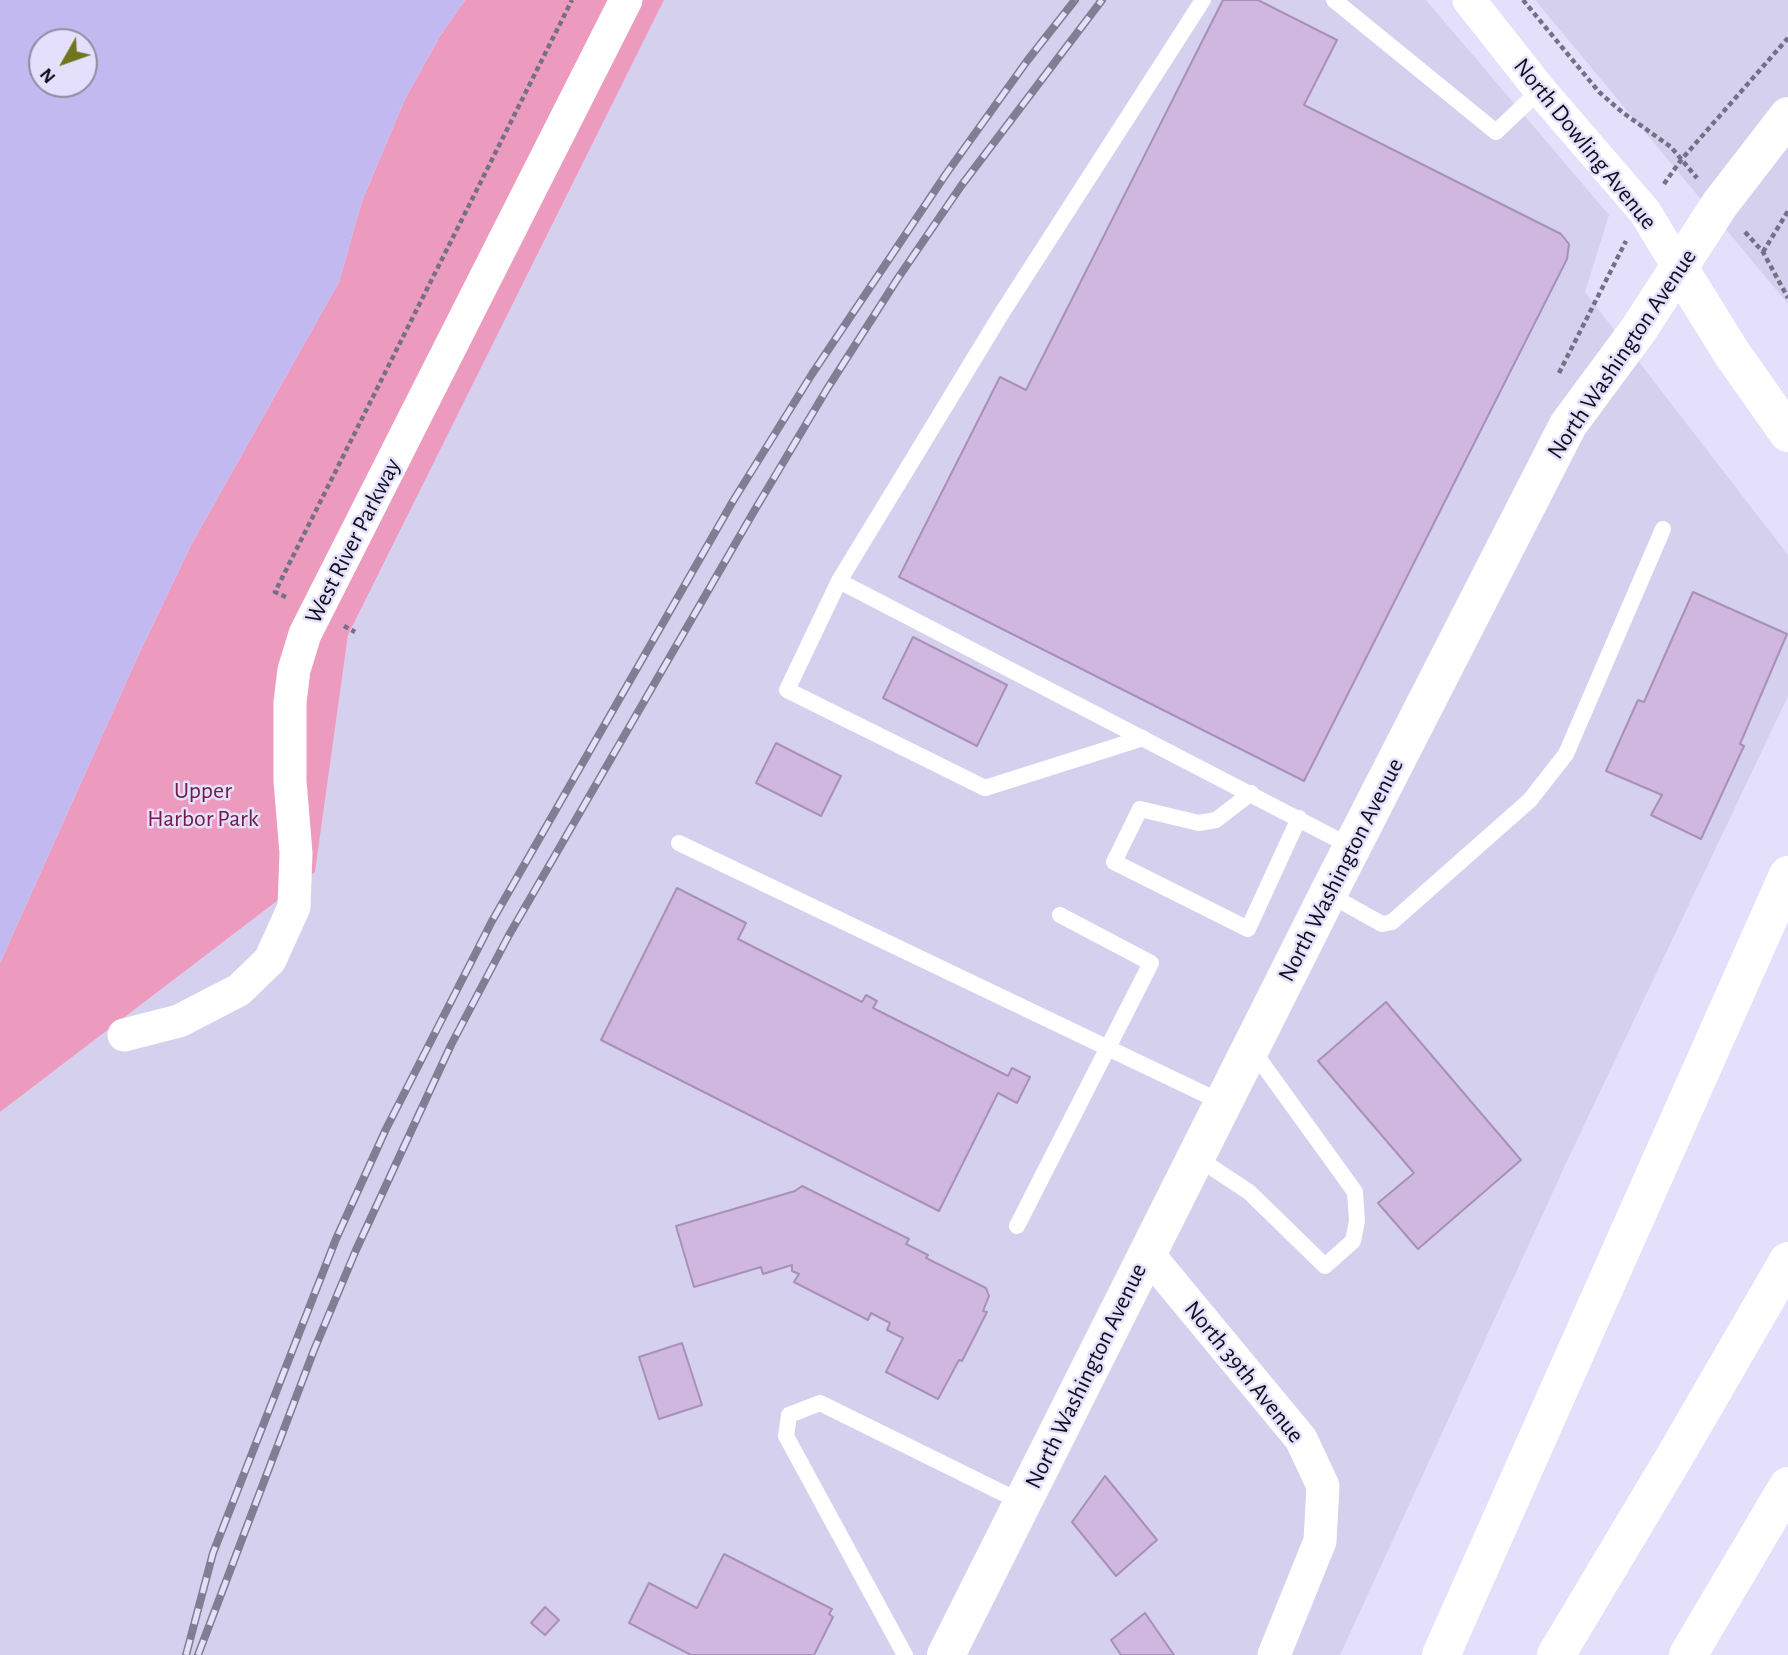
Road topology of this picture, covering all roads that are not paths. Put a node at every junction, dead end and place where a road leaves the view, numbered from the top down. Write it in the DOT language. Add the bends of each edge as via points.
graph roads {
  1 [pos="626,0"];
  2 [pos="1203,0"];
  3 [pos="1334,0"];
  4 [pos="1469,0"];
  5 [pos="1540,90"];
  6 [pos="1788,116"];
  7 [pos="1679,268"];
  8 [pos="1788,433"];
  9 [pos="1663,528"];
  10 [pos="839,581"];
  11 [pos="1143,738"];
  12 [pos="1251,793"];
  13 [pos="1299,818"];
  14 [pos="679,842"];
  15 [pos="1352,847"];
  16 [pos="1788,874"];
  17 [pos="1328,894"];
  18 [pos="1060,915"];
  19 [pos="124,1035"];
  20 [pos="1107,1046"];
  21 [pos="1251,1048"];
  22 [pos="1223,1103"];
  23 [pos="1196,1157"];
  24 [pos="1017,1226"];
  25 [pos="1147,1253"];
  26 [pos="1788,1261"];
  27 [pos="1788,1486"];
  28 [pos="1023,1503"];
  29 [pos="905,1655"];
  30 [pos="946,1655"];
  31 [pos="1274,1655"];
  32 [pos="1441,1655"];
  33 [pos="1556,1655"];
  34 [pos="1688,1655"];
  1 -- 19 [label="street, West River Parkway" via="305,634 290,702 294,907 270,960 239,990 179,1021"];
  2 -- 10 [label="lane" via="1000,316"];
  3 -- 5 [label="lane" via="1496,132"];
  4 -- 5 [label="street, North Dowling Avenue"];
  5 -- 7 [label="street, North Dowling Avenue" via="1645,212"];
  6 -- 7 [label="main road, North Washington Avenue" via="1720,204"];
  7 -- 8 [label="main road, North Dowling Avenue"];
  7 -- 15 [label="main road, North Washington Avenue" via="1568,425"];
  9 -- 17 [label="lane" via="1566,754 1530,800 1392,922 1382,924"];
  10 -- 11 [label="lane"];
  10 -- 11 [label="lane" via="787,690 985,788"];
  11 -- 12 [label="lane"];
  12 -- 13 [label="lane"];
  12 -- 13 [label="lane" via="1216,820 1199,823 1140,809 1114,862 1248,929"];
  13 -- 15 [label="lane"];
  14 -- 20 [label="lane"];
  15 -- 17 [label="main road, North Washington Avenue"];
  16 -- 32 [label="main road"];
  17 -- 21 [label="main road, North Washington Avenue"];
  18 -- 20 [label="lane" via="1151,963"];
  20 -- 22 [label="lane"];
  20 -- 24 [label="lane"];
  21 -- 22 [label="main road, North Washington Avenue"];
  21 -- 23 [label="lane" via="1355,1192 1353,1241 1325,1266 1249,1192"];
  22 -- 23 [label="main road, North Washington Avenue"];
  23 -- 25 [label="main road, North Washington Avenue"];
  25 -- 28 [label="main road, North Washington Avenue"];
  25 -- 31 [label="street, North 39th Avenue" via="1301,1439 1323,1486 1320,1541"];
  26 -- 33 [label="main road"];
  27 -- 34 [label="main road"];
  28 -- 29 [label="lane" via="820,1403 789,1415 786,1436"];
  28 -- 30 [label="main road, North Washington Avenue"];
}
